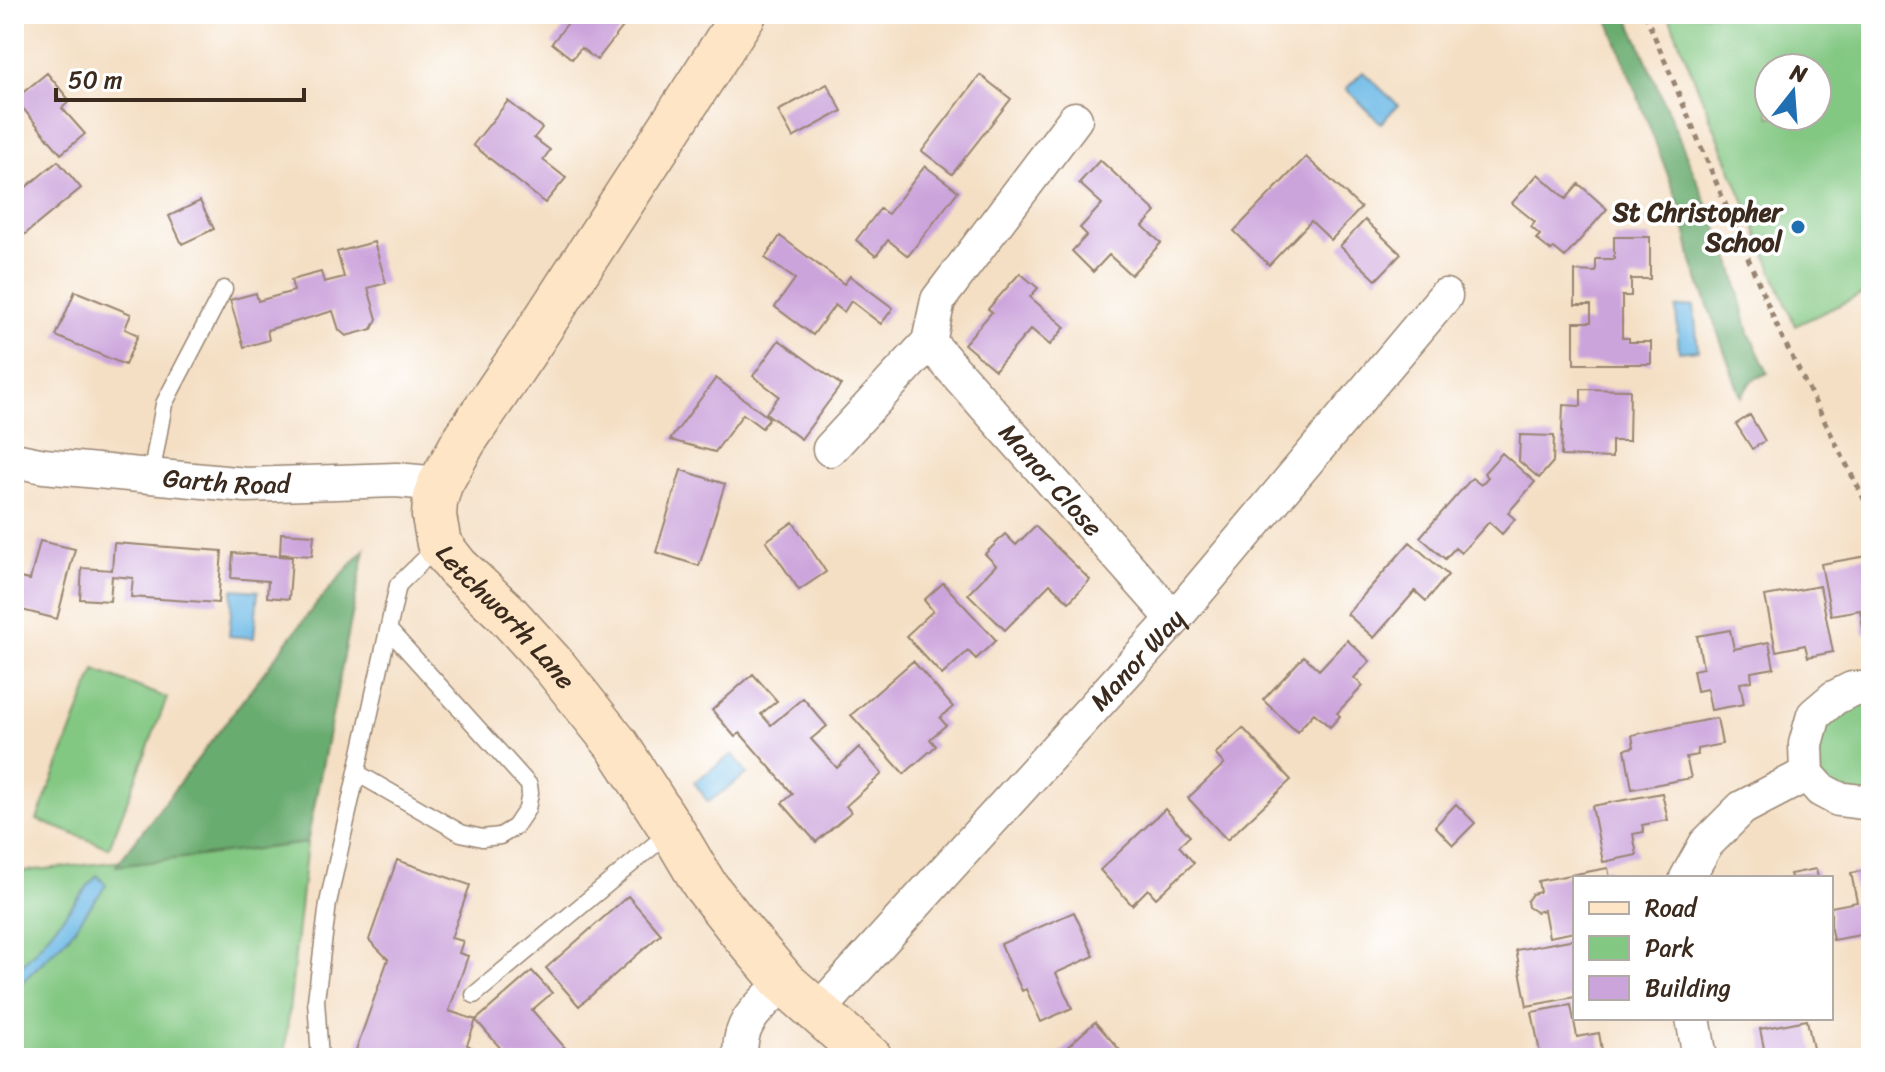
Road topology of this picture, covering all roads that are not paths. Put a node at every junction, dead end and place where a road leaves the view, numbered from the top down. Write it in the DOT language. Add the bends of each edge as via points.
graph roads {
  1 [pos="744,14"];
  2 [pos="1075,119"];
  3 [pos="224,289"];
  4 [pos="1445,296"];
  5 [pos="929,342"];
  6 [pos="830,449"];
  7 [pos="14,460"];
  8 [pos="151,476"];
  9 [pos="440,484"];
  10 [pos="439,544"];
  11 [pos="1174,619"];
  12 [pos="389,630"];
  13 [pos="1871,689"];
  14 [pos="357,773"];
  15 [pos="1807,774"];
  16 [pos="1871,801"];
  17 [pos="672,830"];
  18 [pos="1688,876"];
  19 [pos="784,982"];
  20 [pos="474,995"];
  21 [pos="817,1012"];
  22 [pos="1693,1020"];
  23 [pos="320,1058"];
  24 [pos="741,1058"];
  25 [pos="870,1058"];
  26 [pos="1700,1058"];
  1 -- 9 [label="street, Letchworth Lane"];
  2 -- 5 [label="street" via="938,300"];
  3 -- 8 [label="lane" via="164,404"];
  4 -- 11 [label="street, Manor Way"];
  5 -- 6 [label="street"];
  5 -- 11 [label="street, Manor Close"];
  7 -- 8 [label="street, Garth Road"];
  8 -- 9 [label="street, Garth Road" via="246,485 396,480"];
  9 -- 10 [label="street, Letchworth Lane" via="434,516"];
  10 -- 12 [label="lane" via="398,585"];
  10 -- 17 [label="street, Letchworth Lane" via="555,667 617,745"];
  11 -- 21 [label="street, Manor Way"];
  12 -- 14 [label="lane"];
  12 -- 14 [label="lane" via="529,785 527,809 515,827 482,838 461,833"];
  13 -- 15 [label="street" via="1852,689 1814,715 1806,744"];
  14 -- 23 [label="lane" via="328,903 316,1000"];
  15 -- 16 [label="street" via="1838,799"];
  15 -- 18 [label="street" via="1742,808 1706,844"];
  17 -- 19 [label="street, Letchworth Lane" via="704,884"];
  17 -- 20 [label="lane"];
  19 -- 21 [label="street, Letchworth Lane"];
  19 -- 24 [label="street" via="743,1027"];
  21 -- 25 [label="street, Letchworth Lane"];
  22 -- 26 [label="street"];
}
